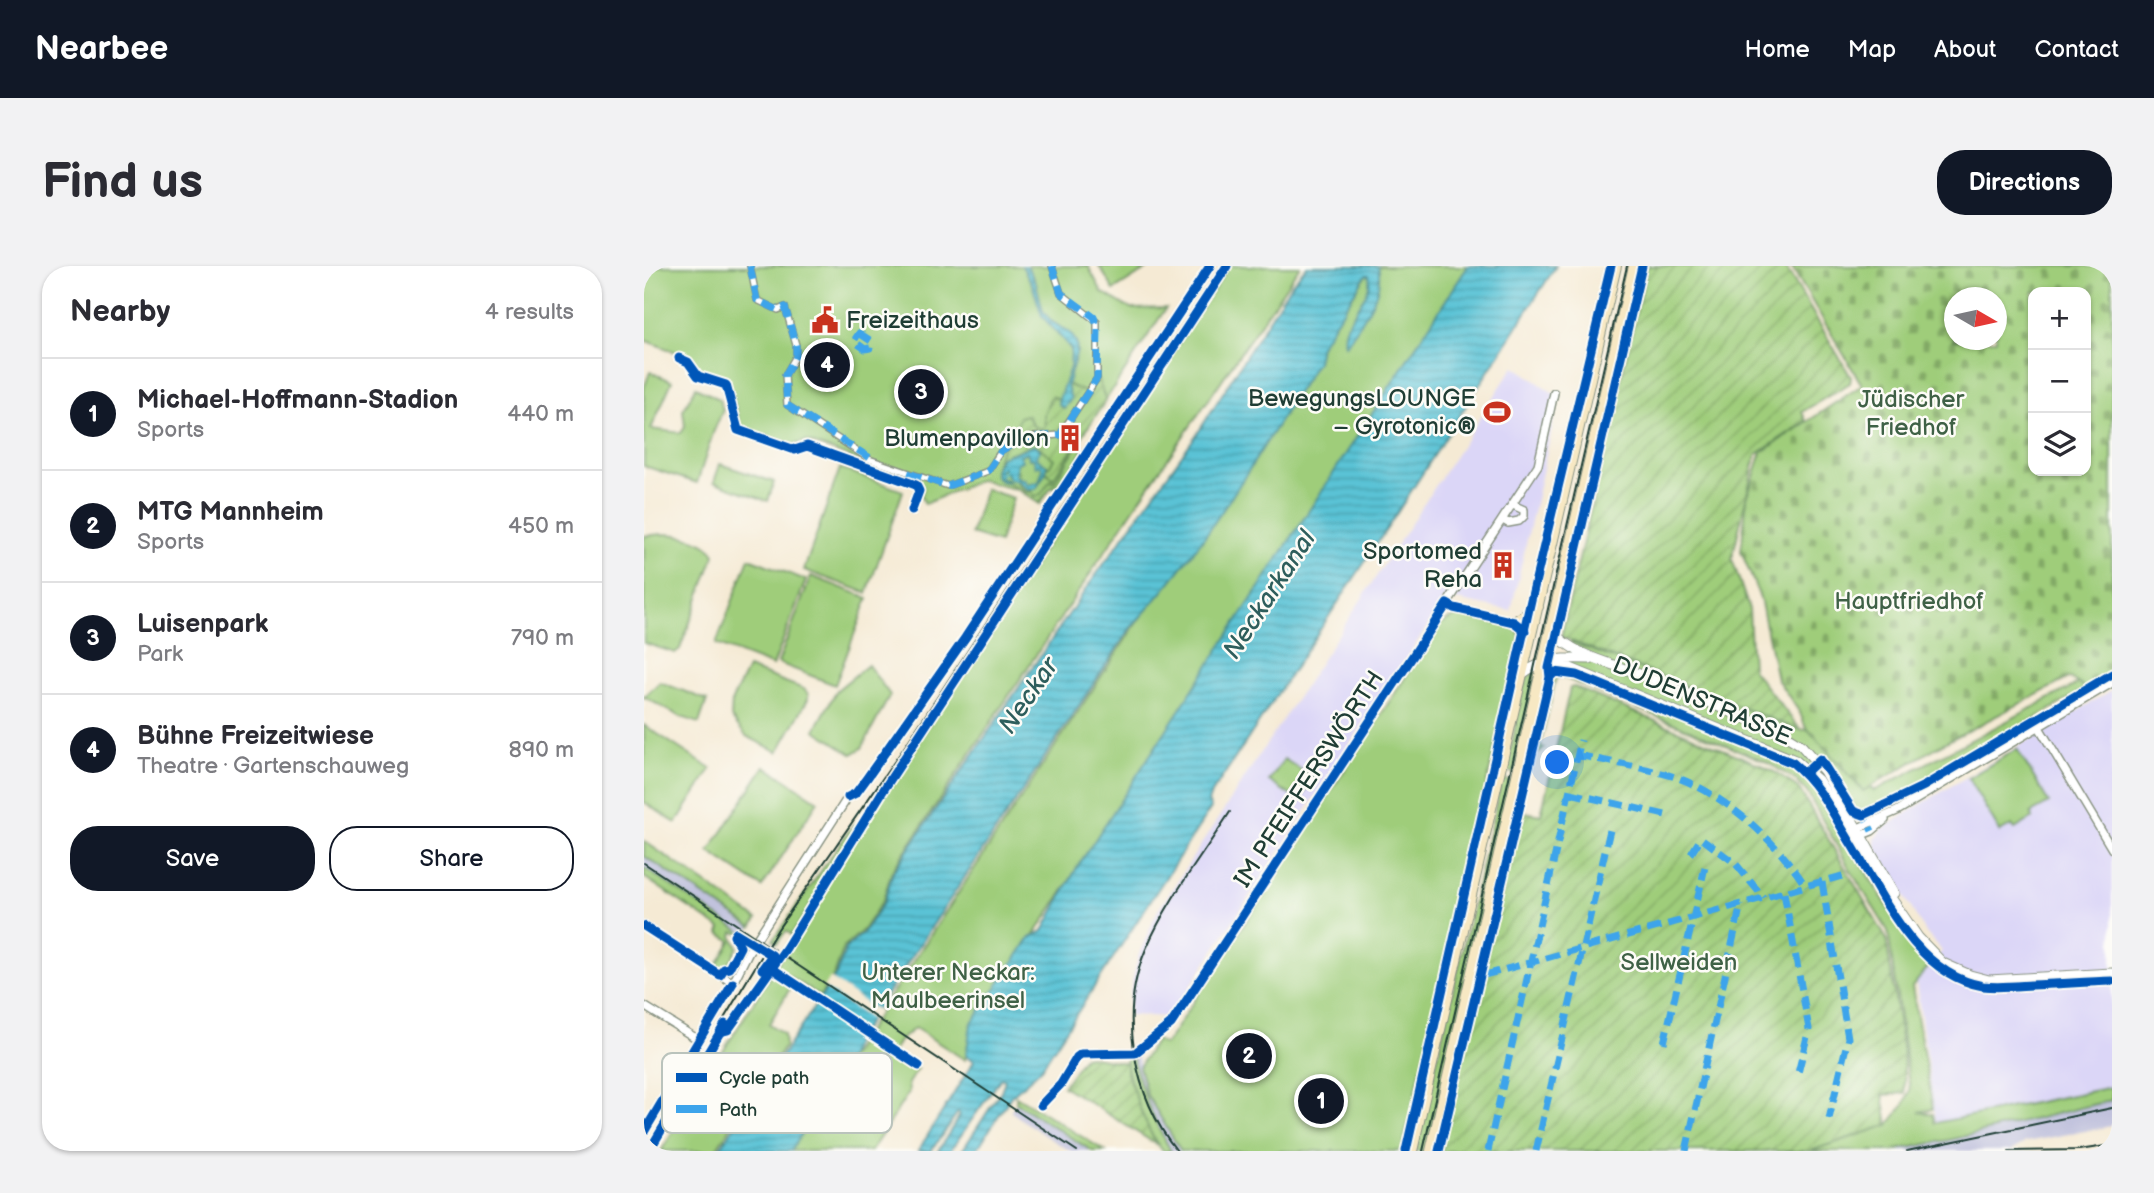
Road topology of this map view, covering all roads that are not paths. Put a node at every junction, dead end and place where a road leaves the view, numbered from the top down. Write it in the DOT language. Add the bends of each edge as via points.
graph roads {
  1 [pos="750,266"];
  2 [pos="1052,266"];
  3 [pos="1616,266"];
  4 [pos="1634,266"];
  5 [pos="1554,393"];
  6 [pos="1513,505"];
  7 [pos="1503,520"];
  8 [pos="1553,538"];
  9 [pos="1569,553"];
  10 [pos="1447,604"];
  11 [pos="1538,607"];
  12 [pos="1514,622"];
  13 [pos="1551,629"];
  14 [pos="1531,638"];
  15 [pos="1595,659"];
  16 [pos="1544,661"];
  17 [pos="1522,674"];
  18 [pos="2112,683"];
  19 [pos="1536,692"];
  20 [pos="2039,727"];
  21 [pos="1503,761"];
  22 [pos="1517,776"];
  23 [pos="848,797"];
  24 [pos="1858,834"];
  25 [pos="2109,836"];
  26 [pos="2112,849"];
  27 [pos="644,926"];
  28 [pos="2112,973"];
  29 [pos="733,983"];
  30 [pos="644,1006"];
  31 [pos="1161,1031"];
  32 [pos="699,1040"];
  33 [pos="691,1053"];
  34 [pos="662,1102"];
  35 [pos="644,1132"];
  36 [pos="1412,1151"];
  37 [pos="1431,1151"];
  1 -- 2 [label="street" via="757,300 778,310 785,307 789,317 796,356 785,375 787,405 869,459 948,486 988,471 1001,451 1012,444 1060,435 1097,378 1097,322 1061,293"];
  3 -- 8 [label="main road"];
  4 -- 9 [label="main road"];
  5 -- 6 [label="street, IM PFEIFFERSWÖRTH" via="1538,465"];
  6 -- 7 [label="street, IM PFEIFFERSWÖRTH"];
  6 -- 7 [label="street, IM PFEIFFERSWÖRTH" via="1524,510 1524,516 1519,521"];
  7 -- 10 [label="street, IM PFEIFFERSWÖRTH"];
  8 -- 9 [label="main road" via="1565,539"];
  8 -- 11 [label="main road"];
  9 -- 13 [label="main road"];
  10 -- 12 [label="street"];
  10 -- 31 [label="street, IM PFEIFFERSWÖRTH" via="1171,1024"];
  11 -- 12 [label="main road"];
  11 -- 14 [label="main road"];
  12 -- 14 [label="main road"];
  13 -- 15 [label="street, DUDENSTRASSE" via="1567,645"];
  13 -- 16 [label="main road"];
  14 -- 17 [label="main road"];
  15 -- 16 [label="street, DUDENSTRASSE"];
  15 -- 24 [label="street, DUDENSTRASSE" via="1801,745 1824,771"];
  16 -- 17 [label="street"];
  16 -- 19 [label="main road"];
  17 -- 21 [label="main road"];
  18 -- 20 [label="street"];
  19 -- 22 [label="main road"];
  19 -- 24 [label="street, DUDENSTRASSE" via="1549,672 1568,667 1781,753 1818,780"];
  20 -- 24 [label="street"];
  20 -- 25 [label="street"];
  21 -- 22 [label="main road" via="1507,776"];
  21 -- 36 [label="main road"];
  22 -- 37 [label="main road"];
  23 -- 29 [label="street"];
  24 -- 28 [label="street, DUDENSTRASSE" via="1908,922 1943,962 1970,975 1999,979"];
  25 -- 26 [label="street"];
  27 -- 29 [label="street"];
  29 -- 32 [label="street"];
  30 -- 32 [label="street"];
  32 -- 33 [label="street"];
  34 -- 35 [label="street"];
}
